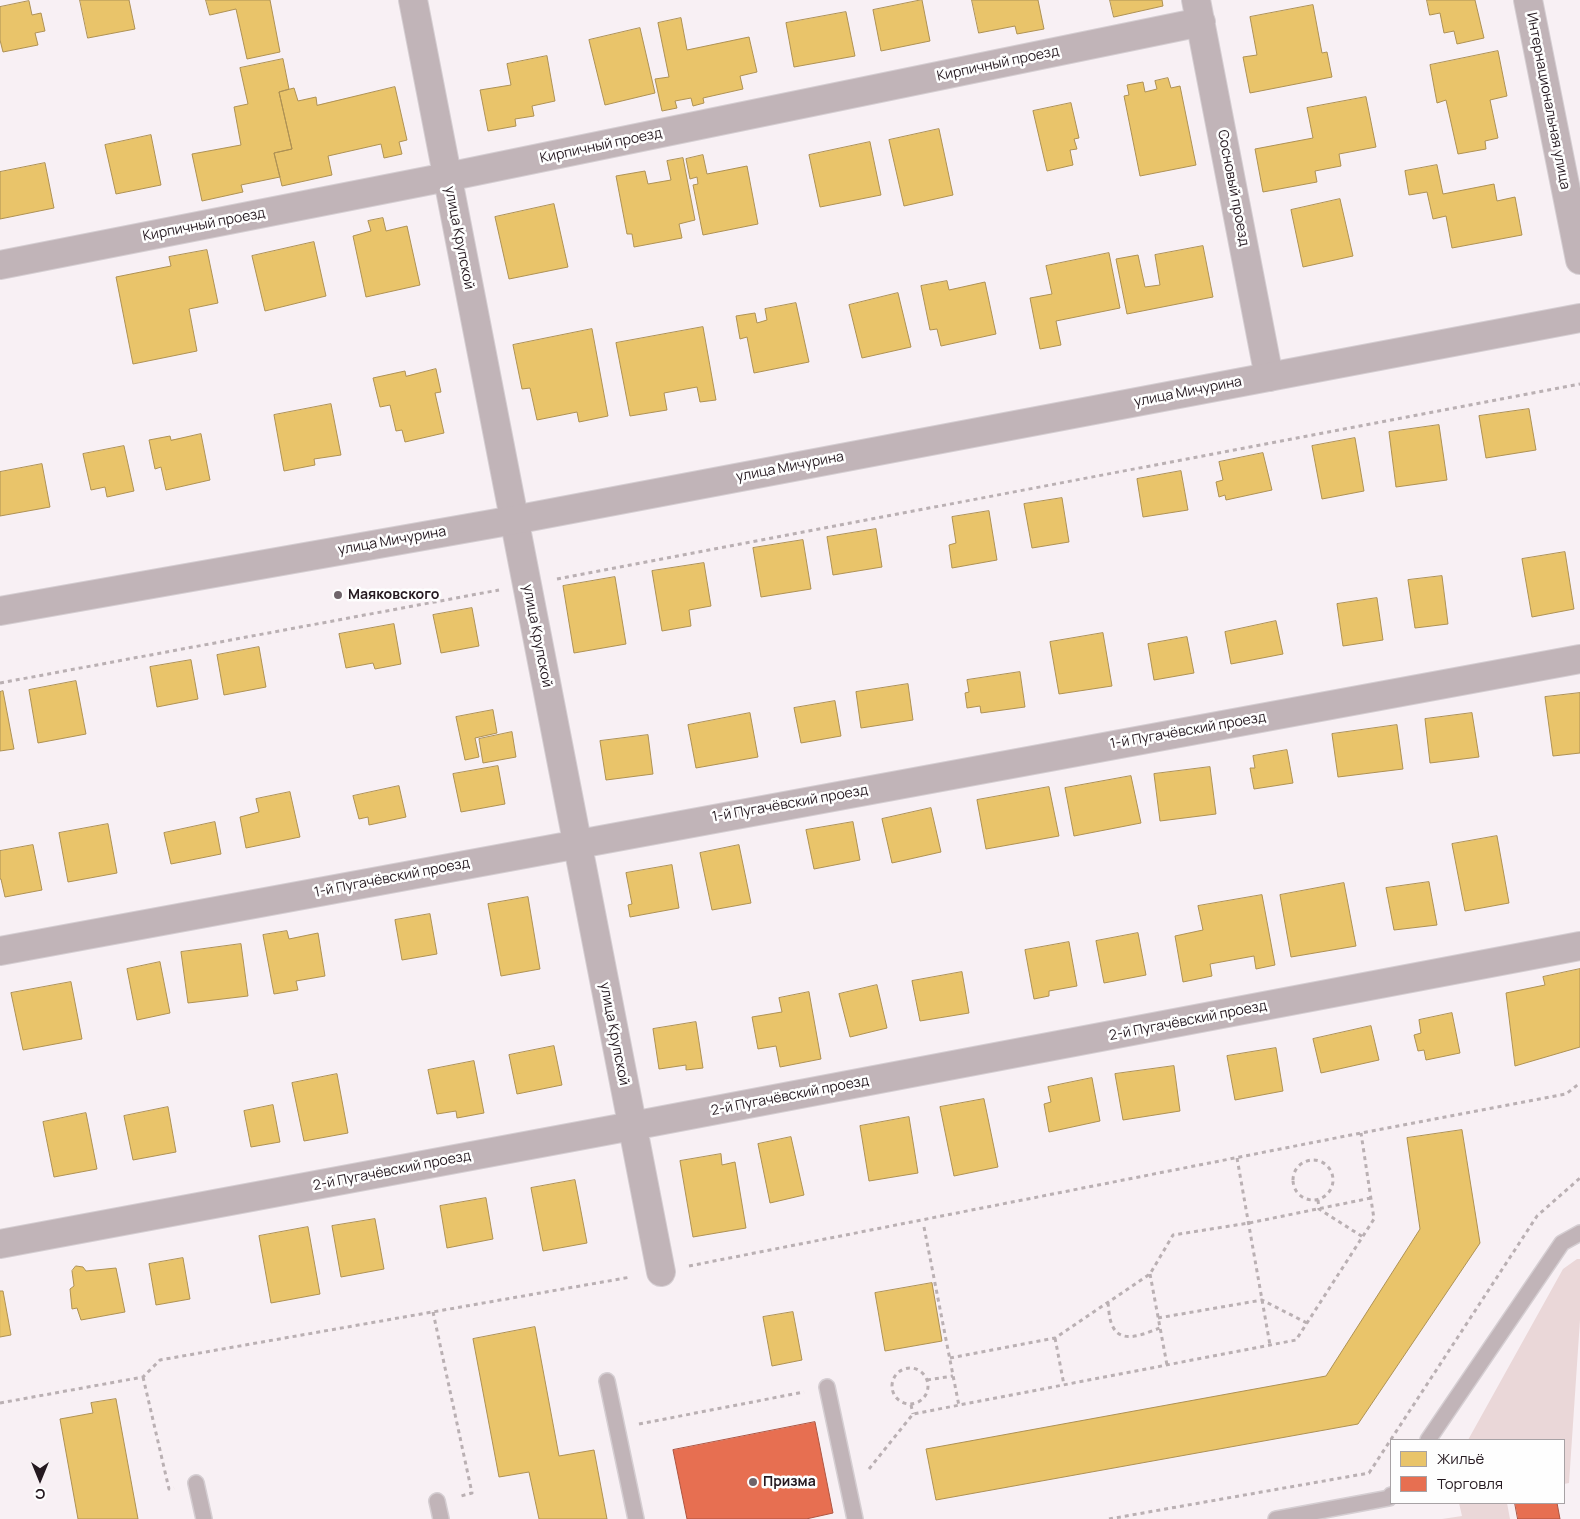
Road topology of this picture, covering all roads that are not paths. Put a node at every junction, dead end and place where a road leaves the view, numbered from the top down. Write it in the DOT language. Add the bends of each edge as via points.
graph roads {
  1 [pos="413,0"];
  2 [pos="1528,0"];
  3 [pos="1199,11"];
  4 [pos="447,178"];
  5 [pos="1580,260"];
  6 [pos="0,264"];
  7 [pos="1580,318"];
  8 [pos="1269,376"];
  9 [pos="514,520"];
  10 [pos="0,611"];
  11 [pos="1580,659"];
  12 [pos="577,843"];
  13 [pos="1580,946"];
  14 [pos="0,951"];
  15 [pos="632,1126"];
  16 [pos="1580,1233"];
  17 [pos="0,1244"];
  18 [pos="661,1272"];
  19 [pos="607,1381"];
  20 [pos="827,1387"];
  21 [pos="1429,1439"];
  22 [pos="196,1483"];
  23 [pos="1390,1496"];
  24 [pos="437,1501"];
  25 [pos="204,1519"];
  26 [pos="441,1519"];
  27 [pos="636,1519"];
  28 [pos="855,1519"];
  29 [pos="1276,1519"];
  1 -- 4 [label="street, улица Крупской"];
  2 -- 5 [label="street, Интернациональная улица"];
  3 -- 4 [label="street, Кирпичный проезд"];
  3 -- 8 [label="street, Сосновый проезд"];
  4 -- 6 [label="street, Кирпичный проезд"];
  4 -- 9 [label="street, улица Крупской"];
  7 -- 8 [label="street, улица Мичурина"];
  8 -- 9 [label="street, улица Мичурина"];
  9 -- 10 [label="street, улица Мичурина"];
  9 -- 12 [label="street, улица Крупской"];
  11 -- 12 [label="street, 1-й Пугачёвский проезд"];
  12 -- 14 [label="street, 1-й Пугачёвский проезд"];
  12 -- 15 [label="street, улица Крупской"];
  13 -- 15 [label="street, 2-й Пугачёвский проезд"];
  15 -- 17 [label="street, 2-й Пугачёвский проезд"];
  15 -- 18 [label="street, улица Крупской"];
  16 -- 21 [label="lane" via="1562,1243"];
  19 -- 27 [label="lane"];
  20 -- 28 [label="lane"];
  22 -- 25 [label="lane"];
  23 -- 29 [label="lane"];
  24 -- 26 [label="lane"];
}
